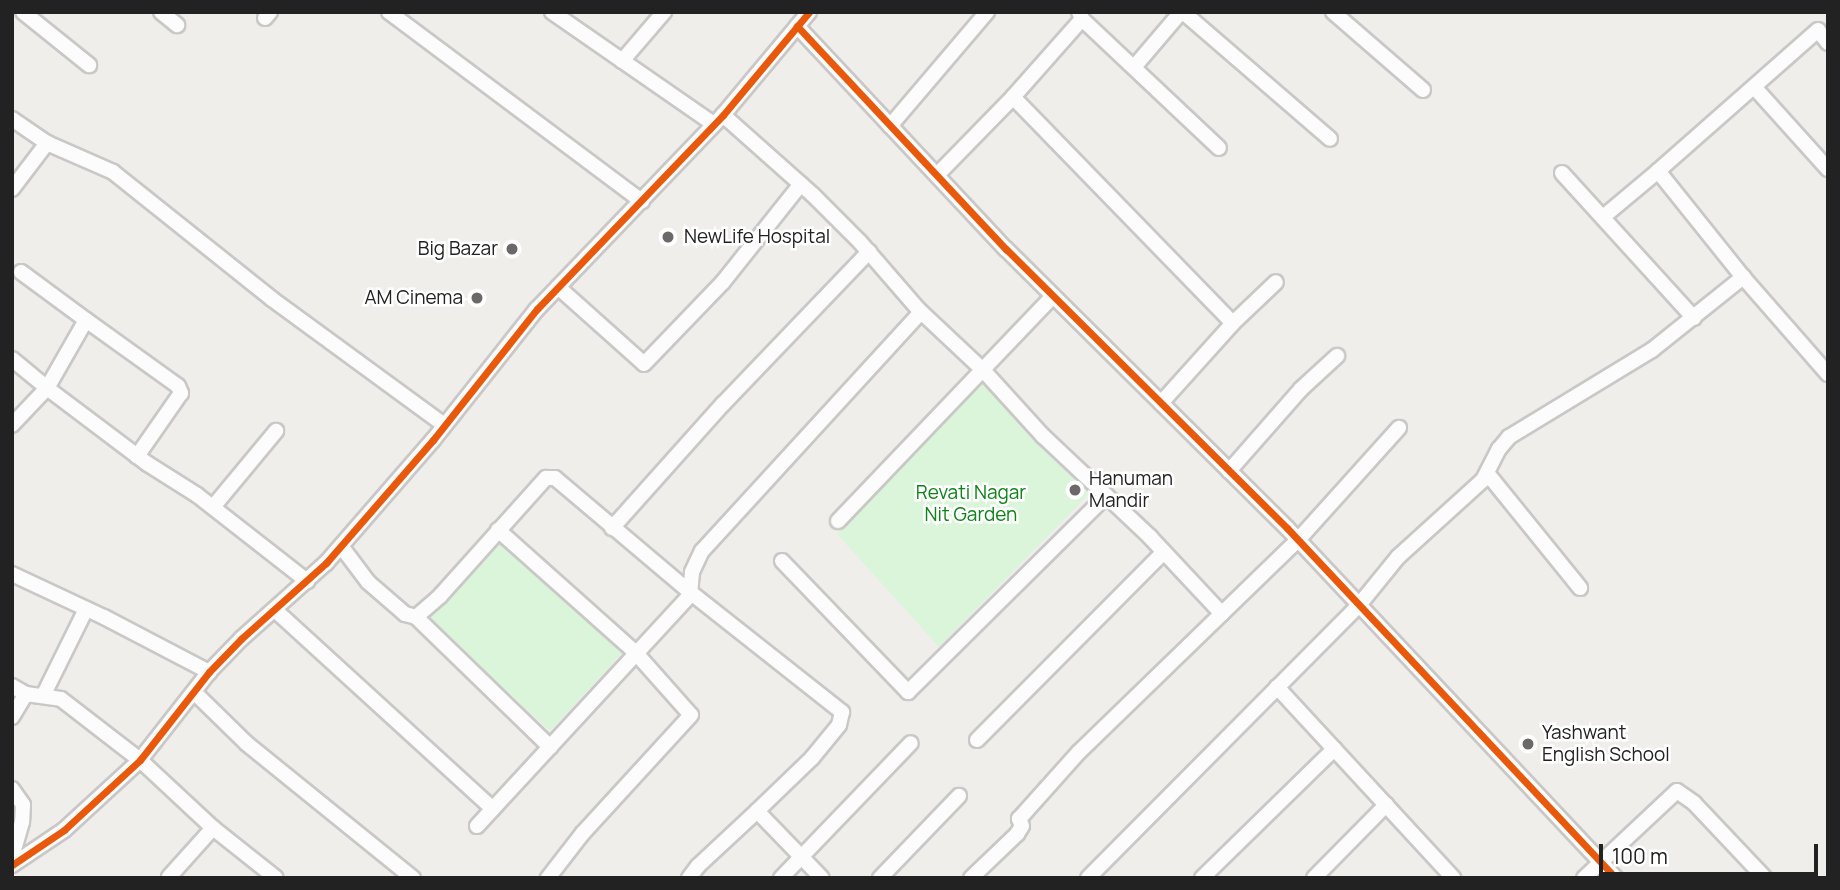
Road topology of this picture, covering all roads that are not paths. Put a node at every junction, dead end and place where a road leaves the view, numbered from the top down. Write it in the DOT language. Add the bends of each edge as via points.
graph roads {
  1 [pos="23,12"];
  2 [pos="161,12"];
  3 [pos="552,12"];
  4 [pos="664,12"];
  5 [pos="808,12"];
  6 [pos="988,12"];
  7 [pos="1182,12"];
  8 [pos="1333,12"];
  9 [pos="396,14"];
  10 [pos="1080,16"];
  11 [pos="177,26"];
  12 [pos="797,26"];
  13 [pos="1828,43"];
  14 [pos="622,61"];
  15 [pos="89,65"];
  16 [pos="1135,66"];
  17 [pos="1755,88"];
  18 [pos="1423,90"];
  19 [pos="1013,97"];
  20 [pos="12,119"];
  21 [pos="719,120"];
  22 [pos="890,126"];
  23 [pos="1330,139"];
  24 [pos="47,143"];
  25 [pos="1219,148"];
  26 [pos="1828,169"];
  27 [pos="1658,172"];
  28 [pos="1562,173"];
  29 [pos="937,175"];
  30 [pos="801,184"];
  31 [pos="12,189"];
  32 [pos="642,201"];
  33 [pos="1603,217"];
  34 [pos="869,252"];
  35 [pos="21,272"];
  36 [pos="1743,277"];
  37 [pos="1276,282"];
  38 [pos="558,287"];
  39 [pos="1053,296"];
  40 [pos="921,312"];
  41 [pos="1693,318"];
  42 [pos="86,320"];
  43 [pos="1233,323"];
  44 [pos="1337,356"];
  45 [pos="12,359"];
  46 [pos="982,369"];
  47 [pos="1828,374"];
  48 [pos="47,388"];
  49 [pos="1161,403"];
  50 [pos="12,425"];
  51 [pos="444,425"];
  52 [pos="1399,428"];
  53 [pos="276,431"];
  54 [pos="137,456"];
  55 [pos="1229,471"];
  56 [pos="1487,473"];
  57 [pos="1106,496"];
  58 [pos="213,507"];
  59 [pos="838,521"];
  60 [pos="612,528"];
  61 [pos="498,530"];
  62 [pos="1298,540"];
  63 [pos="341,546"];
  64 [pos="1164,552"];
  65 [pos="782,561"];
  66 [pos="12,574"];
  67 [pos="307,581"];
  68 [pos="1580,588"];
  69 [pos="690,592"];
  70 [pos="1359,605"];
  71 [pos="86,609"];
  72 [pos="275,610"];
  73 [pos="1222,614"];
  74 [pos="416,617"];
  75 [pos="635,652"];
  76 [pos="209,672"];
  77 [pos="12,686"];
  78 [pos="1277,687"];
  79 [pos="194,692"];
  80 [pos="26,694"];
  81 [pos="43,696"];
  82 [pos="12,717"];
  83 [pos="977,740"];
  84 [pos="911,743"];
  85 [pos="550,747"];
  86 [pos="1334,749"];
  87 [pos="140,760"];
  88 [pos="12,789"];
  89 [pos="959,796"];
  90 [pos="1386,805"];
  91 [pos="492,809"];
  92 [pos="757,811"];
  93 [pos="477,826"];
  94 [pos="213,828"];
  95 [pos="12,856"];
  96 [pos="803,858"];
  97 [pos="1602,861"];
  98 [pos="12,865"];
  99 [pos="1448,876"];
  100 [pos="169,878"];
  101 [pos="276,878"];
  102 [pos="413,878"];
  103 [pos="548,878"];
  104 [pos="689,878"];
  105 [pos="781,878"];
  106 [pos="822,878"];
  107 [pos="880,878"];
  108 [pos="971,878"];
  109 [pos="1088,878"];
  110 [pos="1202,878"];
  111 [pos="1314,878"];
  112 [pos="1584,878"];
  113 [pos="1616,878"];
  114 [pos="1765,878"];
  1 -- 15 [label="street"];
  2 -- 11 [label="street"];
  3 -- 14 [label="street"];
  4 -- 14 [label="street"];
  5 -- 12 [label="street"];
  6 -- 22 [label="street"];
  7 -- 16 [label="street"];
  7 -- 23 [label="street"];
  8 -- 18 [label="street"];
  9 -- 32 [label="street"];
  10 -- 16 [label="street"];
  10 -- 19 [label="street"];
  12 -- 21 [label="street"];
  12 -- 22 [label="street"];
  13 -- 17 [label="street" via="1818,30"];
  14 -- 21 [label="street"];
  16 -- 25 [label="street"];
  17 -- 26 [label="street"];
  17 -- 27 [label="street"];
  19 -- 29 [label="street"];
  19 -- 43 [label="street"];
  20 -- 24 [label="street"];
  21 -- 30 [label="street"];
  21 -- 32 [label="street"];
  22 -- 29 [label="street"];
  24 -- 31 [label="street"];
  24 -- 51 [label="street" via="113,172 272,299"];
  27 -- 33 [label="street"];
  27 -- 36 [label="street"];
  28 -- 33 [label="street"];
  29 -- 39 [label="street"];
  30 -- 34 [label="street"];
  30 -- 38 [label="street" via="723,282 644,364"];
  32 -- 38 [label="street"];
  33 -- 41 [label="street"];
  34 -- 40 [label="street"];
  34 -- 60 [label="street"];
  35 -- 42 [label="street"];
  36 -- 41 [label="street"];
  36 -- 47 [label="street"];
  37 -- 43 [label="street"];
  38 -- 51 [label="street"];
  39 -- 46 [label="street"];
  39 -- 49 [label="street"];
  40 -- 46 [label="street"];
  40 -- 69 [label="street" via="702,551 692,572"];
  41 -- 56 [label="street" via="1651,350 1509,437"];
  42 -- 48 [label="street"];
  42 -- 54 [label="street" via="178,386 181,393"];
  43 -- 49 [label="street"];
  44 -- 55 [label="street" via="1301,389"];
  45 -- 48 [label="street"];
  46 -- 57 [label="street"];
  46 -- 59 [label="street"];
  48 -- 50 [label="street"];
  48 -- 54 [label="street"];
  49 -- 55 [label="street"];
  51 -- 63 [label="street"];
  52 -- 62 [label="street"];
  53 -- 58 [label="street"];
  54 -- 58 [label="street"];
  55 -- 62 [label="street"];
  56 -- 68 [label="street"];
  56 -- 70 [label="street" via="1398,557"];
  57 -- 64 [label="street"];
  57 -- 65 [label="street" via="908,692"];
  58 -- 67 [label="street"];
  60 -- 61 [label="street" via="555,478 545,478"];
  60 -- 69 [label="street"];
  61 -- 74 [label="street"];
  61 -- 75 [label="street"];
  62 -- 70 [label="street"];
  62 -- 73 [label="street"];
  63 -- 67 [label="street"];
  63 -- 74 [label="street" via="368,582 405,614"];
  64 -- 73 [label="street"];
  64 -- 83 [label="street"];
  66 -- 71 [label="street"];
  67 -- 72 [label="street"];
  69 -- 75 [label="street"];
  69 -- 92 [label="street" via="842,712 839,725 812,758"];
  70 -- 78 [label="street"];
  70 -- 97 [label="street"];
  71 -- 76 [label="street"];
  71 -- 81 [label="street"];
  72 -- 76 [label="street"];
  72 -- 91 [label="street"];
  73 -- 108 [label="street" via="1079,752 1018,819 1023,827 1017,834"];
  74 -- 85 [label="street"];
  75 -- 85 [label="street"];
  75 -- 103 [label="street" via="691,715"];
  76 -- 79 [label="street"];
  77 -- 80 [label="street"];
  78 -- 86 [label="street"];
  78 -- 109 [label="street"];
  79 -- 87 [label="street"];
  79 -- 102 [label="street" via="246,743"];
  80 -- 81 [label="street"];
  80 -- 82 [label="street"];
  81 -- 87 [label="street" via="61,699"];
  84 -- 96 [label="street"];
  85 -- 91 [label="street"];
  86 -- 90 [label="street"];
  86 -- 110 [label="street"];
  87 -- 94 [label="street"];
  87 -- 98 [label="street" via="64,830"];
  88 -- 95 [label="street" via="23,805"];
  89 -- 107 [label="street"];
  90 -- 99 [label="street"];
  90 -- 111 [label="street"];
  91 -- 93 [label="street"];
  92 -- 96 [label="street"];
  92 -- 104 [label="street"];
  94 -- 100 [label="street"];
  94 -- 101 [label="street"];
  96 -- 105 [label="street"];
  96 -- 106 [label="street"];
  97 -- 112 [label="street"];
  97 -- 113 [label="street"];
  97 -- 114 [label="street" via="1677,791"];
}
